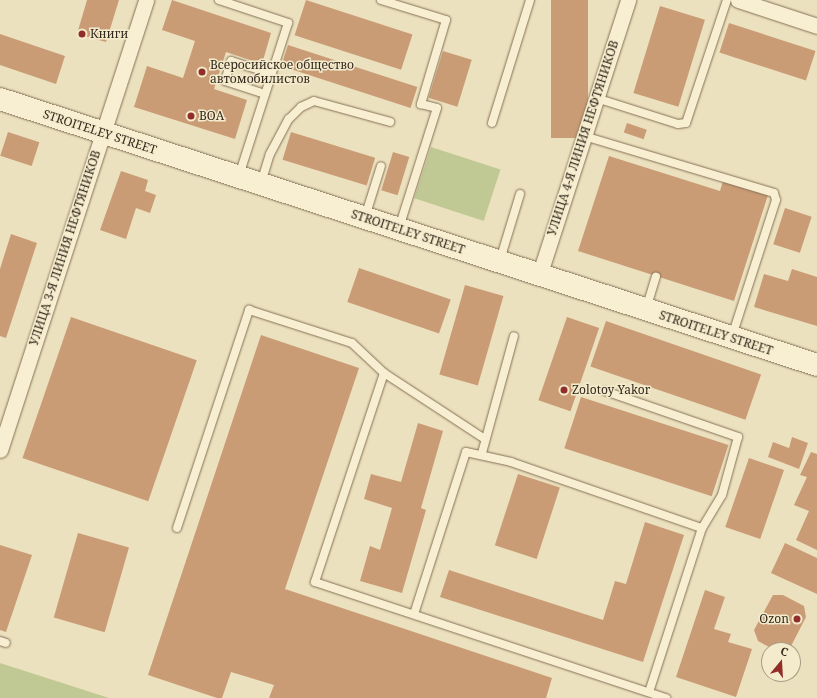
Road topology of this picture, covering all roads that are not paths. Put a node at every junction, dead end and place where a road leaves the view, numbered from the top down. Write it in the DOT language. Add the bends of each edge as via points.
graph roads {
  1 [pos="146,0"];
  2 [pos="219,0"];
  3 [pos="381,0"];
  4 [pos="530,0"];
  5 [pos="628,0"];
  6 [pos="727,0"];
  7 [pos="738,0"];
  8 [pos="817,26"];
  9 [pos="272,74"];
  10 [pos="265,94"];
  11 [pos="596,98"];
  12 [pos="0,99"];
  13 [pos="390,122"];
  14 [pos="492,124"];
  15 [pos="102,133"];
  16 [pos="584,136"];
  17 [pos="381,166"];
  18 [pos="238,176"];
  19 [pos="261,184"];
  20 [pos="520,194"];
  21 [pos="365,218"];
  22 [pos="399,229"];
  23 [pos="500,263"];
  24 [pos="539,276"];
  25 [pos="656,276"];
  26 [pos="645,310"];
  27 [pos="514,336"];
  28 [pos="731,337"];
  29 [pos="817,365"];
  30 [pos="384,373"];
  31 [pos="604,391"];
  32 [pos="485,439"];
  33 [pos="0,450"];
  34 [pos="482,453"];
  35 [pos="177,528"];
  36 [pos="702,528"];
  37 [pos="414,614"];
  38 [pos="649,692"];
  39 [pos="666,698"];
  1 -- 15 [label="street, УЛИЦА 3-Я ЛИНИЯ НЕФТЯНИКОВ"];
  2 -- 9 [label="lane" via="288,23"];
  3 -- 22 [label="lane" via="446,20 421,104 437,108"];
  4 -- 14 [label="lane"];
  5 -- 11 [label="street, УЛИЦА 4-Я ЛИНИЯ НЕФТЯНИКОВ"];
  6 -- 11 [label="lane" via="686,123 678,124"];
  7 -- 8 [label="street"];
  9 -- 10 [label="lane"];
  9 -- 10 [label="lane" via="231,61 225,81"];
  10 -- 18 [label="lane"];
  11 -- 16 [label="street, УЛИЦА 4-Я ЛИНИЯ НЕФТЯНИКОВ"];
  12 -- 15 [label="street, STROITELEY STREET"];
  13 -- 19 [label="lane" via="314,101 301,107 289,119 270,154"];
  15 -- 18 [label="street, STROITELEY STREET"];
  15 -- 33 [label="street, УЛИЦА 3-Я ЛИНИЯ НЕФТЯНИКОВ"];
  16 -- 24 [label="street, УЛИЦА 4-Я ЛИНИЯ НЕФТЯНИКОВ"];
  16 -- 28 [label="lane" via="774,194 776,200"];
  17 -- 21 [label="lane"];
  18 -- 19 [label="street, STROITELEY STREET"];
  19 -- 21 [label="street, STROITELEY STREET"];
  20 -- 23 [label="lane"];
  21 -- 22 [label="street, STROITELEY STREET"];
  22 -- 23 [label="street, STROITELEY STREET"];
  23 -- 24 [label="street, STROITELEY STREET"];
  24 -- 26 [label="street, STROITELEY STREET"];
  25 -- 26 [label="lane"];
  26 -- 28 [label="street, STROITELEY STREET"];
  27 -- 32 [label="lane"];
  28 -- 29 [label="street, STROITELEY STREET"];
  30 -- 32 [label="lane"];
  30 -- 35 [label="lane" via="352,343 249,310"];
  30 -- 37 [label="lane" via="315,582"];
  31 -- 36 [label="lane" via="738,437 722,495"];
  32 -- 34 [label="lane"];
  34 -- 36 [label="lane"];
  34 -- 37 [label="lane" via="466,452"];
  36 -- 38 [label="lane"];
  37 -- 38 [label="lane"];
  38 -- 39 [label="lane"];
}
